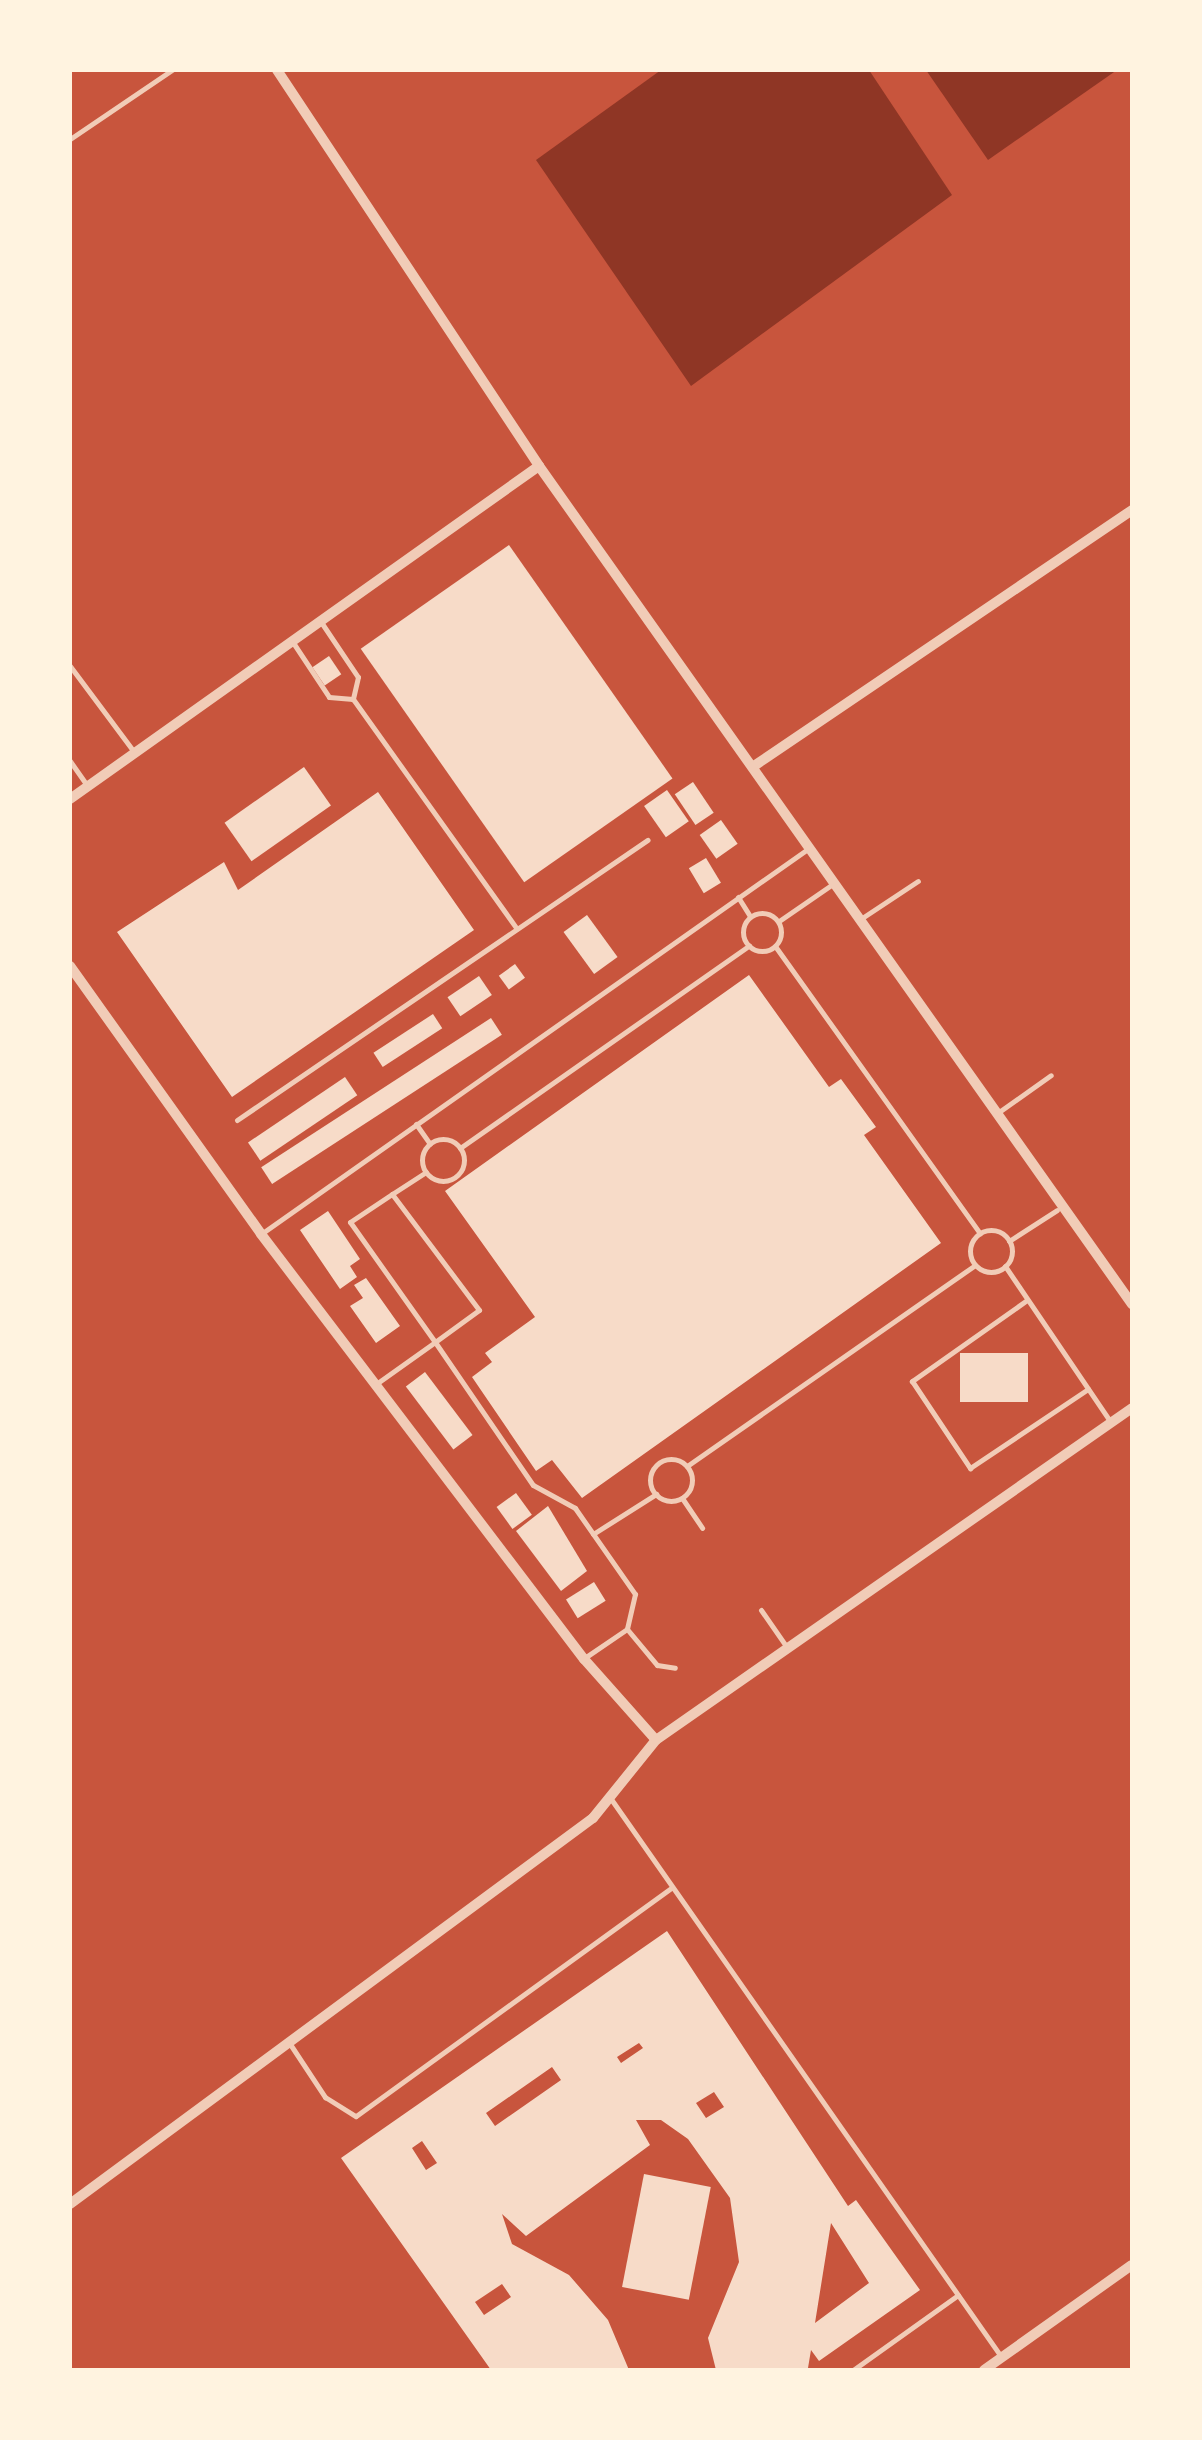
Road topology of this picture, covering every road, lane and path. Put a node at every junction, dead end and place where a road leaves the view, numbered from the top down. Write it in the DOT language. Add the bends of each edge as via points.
graph roads {
  1 [pos="172,70"];
  2 [pos="277,70"];
  3 [pos="70,139"];
  4 [pos="539,466"];
  5 [pos="1132,510"];
  6 [pos="321,622"];
  7 [pos="292,641"];
  8 [pos="70,666"];
  9 [pos="354,699"];
  10 [pos="134,752"];
  11 [pos="70,761"];
  12 [pos="754,766"];
  13 [pos="88,787"];
  14 [pos="70,800"];
  15 [pos="648,840"];
  16 [pos="809,848"];
  17 [pos="918,881"];
  18 [pos="834,883"];
  19 [pos="738,897"];
  20 [pos="751,917"];
  21 [pos="860,920"];
  22 [pos="778,922"];
  23 [pos="517,929"];
  24 [pos="749,946"];
  25 [pos="775,946"];
  26 [pos="70,966"];
  27 [pos="1050,1075"];
  28 [pos="994,1115"];
  29 [pos="237,1120"];
  30 [pos="416,1124"];
  31 [pos="430,1144"];
  32 [pos="460,1148"];
  33 [pos="426,1172"];
  34 [pos="392,1194"];
  35 [pos="1057,1210"];
  36 [pos="980,1233"];
  37 [pos="261,1234"];
  38 [pos="1010,1241"];
  39 [pos="975,1265"];
  40 [pos="1005,1266"];
  41 [pos="1027,1300"];
  42 [pos="1132,1304"];
  43 [pos="435,1342"];
  44 [pos="376,1384"];
  45 [pos="1088,1389"];
  46 [pos="1132,1408"];
  47 [pos="1112,1423"];
  48 [pos="687,1466"];
  49 [pos="656,1494"];
  50 [pos="682,1498"];
  51 [pos="702,1528"];
  52 [pos="593,1534"];
  53 [pos="761,1610"];
  54 [pos="627,1628"];
  55 [pos="786,1646"];
  56 [pos="584,1658"];
  57 [pos="675,1668"];
  58 [pos="656,1740"];
  59 [pos="609,1797"];
  60 [pos="671,1888"];
  61 [pos="290,2044"];
  62 [pos="70,2204"];
  63 [pos="1132,2264"];
  64 [pos="958,2295"];
  65 [pos="1001,2358"];
  66 [pos="853,2370"];
  67 [pos="984,2370"];
  1 -- 3 [label="lane"];
  2 -- 4 [label="street"];
  4 -- 6 [label="street"];
  4 -- 12 [label="street"];
  5 -- 12 [label="street"];
  6 -- 7 [label="street"];
  6 -- 9 [label="lane" via="358,677"];
  7 -- 9 [label="lane" via="328,698"];
  7 -- 10 [label="street"];
  8 -- 10 [label="lane"];
  9 -- 23 [label="lane"];
  10 -- 13 [label="street"];
  11 -- 13 [label="lane"];
  12 -- 16 [label="street"];
  13 -- 14 [label="street"];
  15 -- 23 [label="lane"];
  16 -- 18 [label="street"];
  16 -- 19 [label="lane"];
  17 -- 21 [label="lane"];
  18 -- 21 [label="street"];
  18 -- 22 [label="lane"];
  19 -- 20 [label="lane"];
  19 -- 30 [label="lane"];
  20 -- 22 [label="lane"];
  20 -- 24 [label="lane"];
  21 -- 28 [label="street"];
  22 -- 25 [label="lane"];
  23 -- 29 [label="lane"];
  24 -- 25 [label="lane"];
  24 -- 32 [label="lane"];
  25 -- 36 [label="lane"];
  26 -- 37 [label="street"];
  27 -- 28 [label="lane"];
  28 -- 35 [label="street"];
  30 -- 31 [label="lane"];
  30 -- 37 [label="lane"];
  31 -- 32 [label="lane"];
  31 -- 33 [label="lane"];
  32 -- 33 [label="lane" via="464,1164 454,1178"];
  33 -- 34 [label="lane"];
  34 -- 43 [label="lane" via="350,1222"];
  34 -- 43 [label="lane" via="479,1310"];
  35 -- 38 [label="lane"];
  35 -- 42 [label="street"];
  36 -- 38 [label="lane"];
  36 -- 39 [label="lane" via="971,1246"];
  37 -- 44 [label="street"];
  38 -- 40 [label="lane"];
  39 -- 40 [label="lane"];
  39 -- 48 [label="lane"];
  40 -- 41 [label="lane"];
  41 -- 45 [label="lane"];
  41 -- 45 [label="lane" via="912,1381 970,1468"];
  43 -- 44 [label="lane"];
  43 -- 52 [label="lane" via="533,1485 575,1508"];
  44 -- 56 [label="street"];
  45 -- 47 [label="lane"];
  46 -- 47 [label="street"];
  47 -- 55 [label="street"];
  48 -- 49 [label="lane" via="657,1465"];
  48 -- 50 [label="lane" via="692,1481"];
  49 -- 50 [label="lane"];
  49 -- 52 [label="lane"];
  50 -- 51 [label="lane"];
  52 -- 54 [label="lane" via="635,1594"];
  53 -- 55 [label="lane"];
  54 -- 56 [label="lane"];
  54 -- 57 [label="lane" via="657,1665"];
  55 -- 58 [label="street"];
  56 -- 58 [label="street"];
  58 -- 59 [label="street"];
  59 -- 60 [label="lane"];
  59 -- 61 [label="street"];
  60 -- 61 [label="lane" via="356,2116 325,2096"];
  60 -- 64 [label="lane"];
  61 -- 62 [label="street"];
  63 -- 65 [label="street"];
  64 -- 65 [label="lane"];
  64 -- 66 [label="lane"];
  65 -- 67 [label="street"];
}
